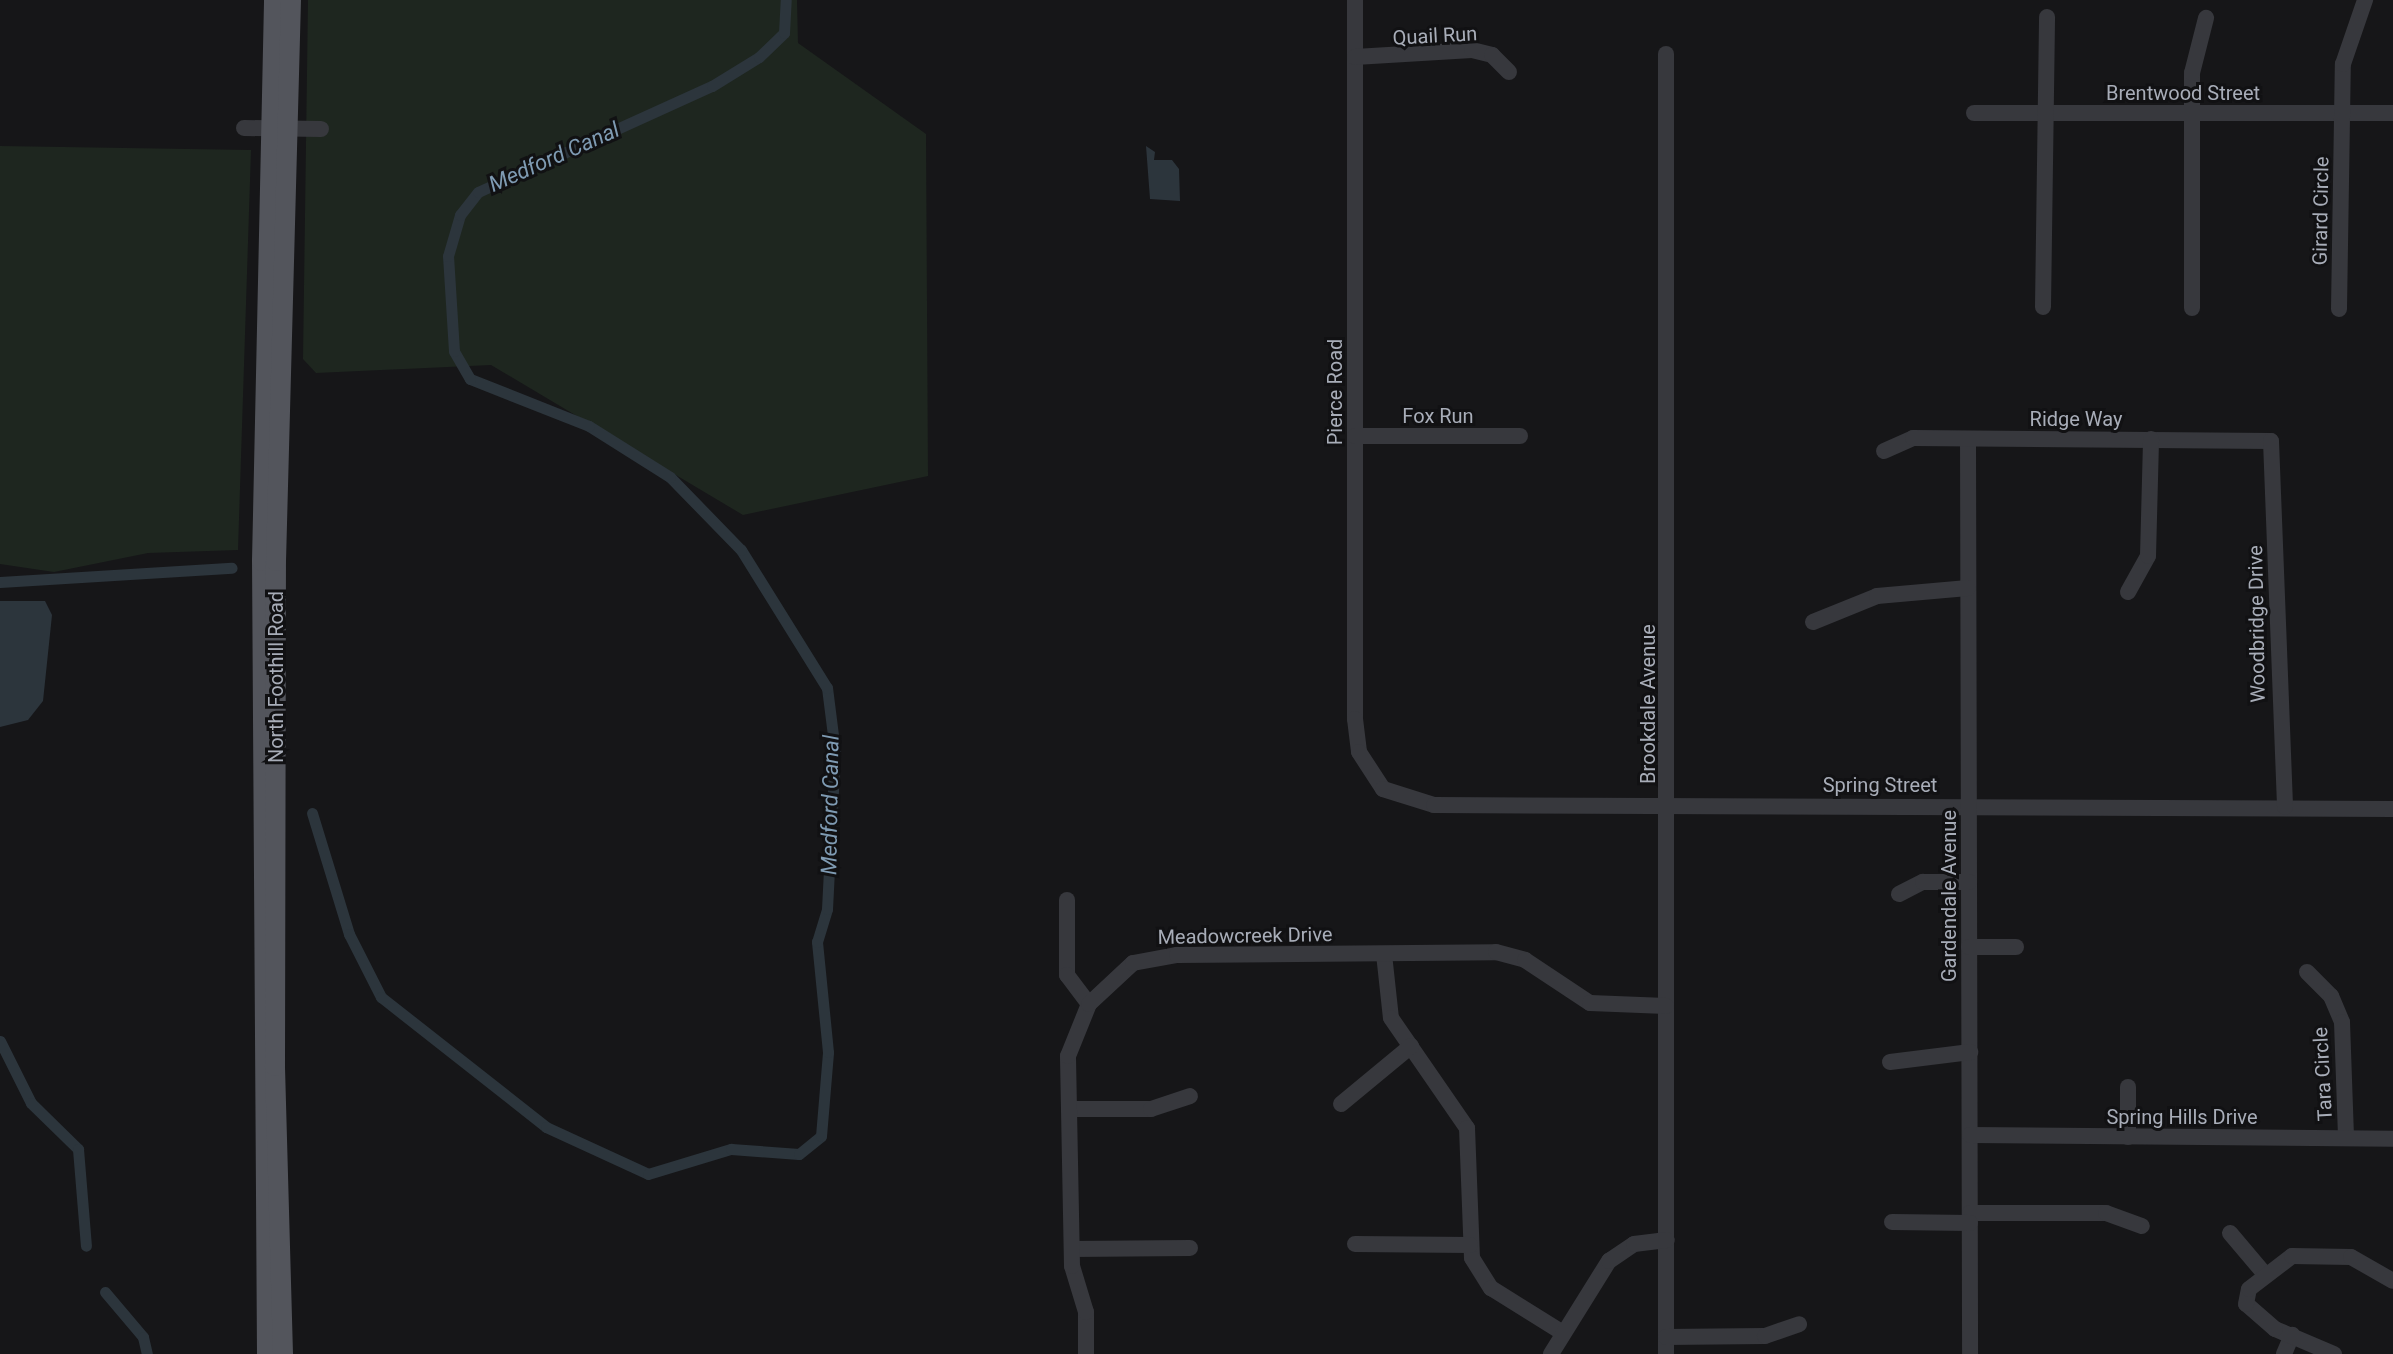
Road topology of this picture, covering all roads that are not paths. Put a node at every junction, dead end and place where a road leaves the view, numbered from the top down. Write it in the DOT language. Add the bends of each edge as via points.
graph roads {
  1 [pos="274,0"];
  2 [pos="291,0"];
  3 [pos="1355,0"];
  4 [pos="2365,0"];
  5 [pos="2047,17"];
  6 [pos="2206,18"];
  7 [pos="1666,54"];
  8 [pos="1355,57"];
  9 [pos="1509,72"];
  10 [pos="1974,113"];
  11 [pos="2042,113"];
  12 [pos="2393,113"];
  13 [pos="2191,114"];
  14 [pos="2342,114"];
  15 [pos="244,128"];
  16 [pos="282,128"];
  17 [pos="321,129"];
  18 [pos="2043,307"];
  19 [pos="2192,308"];
  20 [pos="2339,309"];
  21 [pos="1355,436"];
  22 [pos="1520,436"];
  23 [pos="1968,439"];
  24 [pos="2151,439"];
  25 [pos="2271,441"];
  26 [pos="1884,451"];
  27 [pos="1968,588"];
  28 [pos="2128,592"];
  29 [pos="1813,622"];
  30 [pos="1373,780"];
  31 [pos="1668,804"];
  32 [pos="1969,805"];
  33 [pos="2285,807"];
  34 [pos="2393,809"];
  35 [pos="1969,882"];
  36 [pos="1899,894"];
  37 [pos="1067,900"];
  38 [pos="1969,947"];
  39 [pos="2016,947"];
  40 [pos="1384,954"];
  41 [pos="2307,972"];
  42 [pos="1089,1004"];
  43 [pos="1666,1006"];
  44 [pos="1411,1046"];
  45 [pos="1970,1052"];
  46 [pos="1890,1062"];
  47 [pos="2128,1087"];
  48 [pos="1190,1096"];
  49 [pos="1341,1104"];
  50 [pos="1069,1109"];
  51 [pos="1970,1135"];
  52 [pos="2128,1137"];
  53 [pos="2346,1138"];
  54 [pos="2393,1139"];
  55 [pos="1970,1218"];
  56 [pos="1892,1222"];
  57 [pos="2142,1226"];
  58 [pos="2230,1233"];
  59 [pos="1667,1240"];
  60 [pos="1355,1244"];
  61 [pos="1470,1245"];
  62 [pos="1190,1248"];
  63 [pos="1072,1249"];
  64 [pos="2263,1272"];
  65 [pos="2393,1281"];
  66 [pos="1799,1324"];
  67 [pos="1563,1333"];
  68 [pos="2292,1335"];
  69 [pos="1666,1346"];
  70 [pos="267,1354"];
  71 [pos="283,1354"];
  72 [pos="1086,1354"];
  73 [pos="1551,1354"];
  74 [pos="1970,1354"];
  75 [pos="2284,1354"];
  76 [pos="2334,1354"];
  1 -- 16 [label="main road, North Foothill Road"];
  2 -- 16 [label="main road, North Foothill Road"];
  3 -- 8 [label="street, Pierce Road"];
  4 -- 14 [label="street, Girard Circle" via="2343,64"];
  5 -- 11 [label="street"];
  6 -- 13 [label="street" via="2193,56"];
  7 -- 31 [label="street, Brookdale Avenue"];
  8 -- 9 [label="street, Quail Run" via="1472,50 1492,55"];
  8 -- 21 [label="street, Pierce Road"];
  10 -- 11 [label="street, Brentwood Street"];
  11 -- 13 [label="street, Brentwood Street"];
  11 -- 18 [label="street"];
  12 -- 14 [label="street, Brentwood Street"];
  13 -- 14 [label="street, Brentwood Street"];
  13 -- 19 [label="street"];
  14 -- 20 [label="street, Girard Circle"];
  15 -- 16 [label="street"];
  16 -- 17 [label="street"];
  16 -- 70 [label="main road, North Foothill Road" via="262,593"];
  16 -- 71 [label="main road, North Foothill Road" via="275,1066"];
  21 -- 22 [label="street, Fox Run"];
  21 -- 30 [label="street, Pierce Road" via="1355,719 1359,752"];
  23 -- 24 [label="street, Ridge Way"];
  23 -- 26 [label="street, Ridge Way" via="1913,438"];
  23 -- 27 [label="street, Gardendale Avenue"];
  24 -- 25 [label="street, Ridge Way"];
  24 -- 28 [label="street" via="2148,556"];
  25 -- 33 [label="street, Woodbridge Drive"];
  27 -- 29 [label="street" via="1877,596"];
  27 -- 32 [label="street, Gardendale Avenue"];
  30 -- 31 [label="street, Spring Street" via="1419,804"];
  31 -- 32 [label="street, Spring Street"];
  31 -- 43 [label="street, Brookdale Avenue"];
  32 -- 33 [label="street, Spring Street"];
  32 -- 35 [label="street, Gardendale Avenue"];
  33 -- 34 [label="street, Spring Street"];
  35 -- 36 [label="street" via="1923,882"];
  35 -- 38 [label="street, Gardendale Avenue"];
  37 -- 42 [label="street" via="1067,975"];
  38 -- 39 [label="street"];
  38 -- 45 [label="street, Gardendale Avenue"];
  40 -- 42 [label="street, Meadowcreek Drive" via="1152,957 1118,972"];
  40 -- 43 [label="street, Meadowcreek Drive" via="1510,955 1590,1003"];
  40 -- 44 [label="street" via="1386,1003"];
  41 -- 53 [label="street, Tara Circle" via="2331,996 2342,1022"];
  42 -- 50 [label="street, Meadowcreek Drive" via="1068,1056"];
  43 -- 59 [label="street, Brookdale Avenue"];
  44 -- 49 [label="street"];
  44 -- 61 [label="street" via="1467,1128"];
  45 -- 46 [label="street"];
  45 -- 51 [label="street, Gardendale Avenue"];
  47 -- 52 [label="street"];
  48 -- 50 [label="street" via="1151,1109"];
  50 -- 63 [label="street, Meadowcreek Drive"];
  51 -- 52 [label="street, Spring Hills Drive"];
  51 -- 55 [label="street, Gardendale Avenue"];
  52 -- 53 [label="street, Spring Hills Drive"];
  53 -- 54 [label="street, Spring Hills Drive"];
  55 -- 56 [label="street"];
  55 -- 57 [label="street" via="2106,1213"];
  55 -- 74 [label="street, Gardendale Avenue"];
  58 -- 64 [label="street"];
  59 -- 67 [label="street" via="1634,1244 1609,1261"];
  59 -- 69 [label="street, Brookdale Avenue"];
  60 -- 61 [label="street"];
  61 -- 67 [label="street" via="1491,1288"];
  62 -- 63 [label="street"];
  63 -- 72 [label="street, Meadowcreek Drive"];
  64 -- 65 [label="street" via="2292,1256 2351,1257"];
  64 -- 68 [label="street" via="2246,1304"];
  66 -- 69 [label="street" via="1765,1336"];
  67 -- 73 [label="street"];
  68 -- 75 [label="street"];
  68 -- 76 [label="street"];
}
